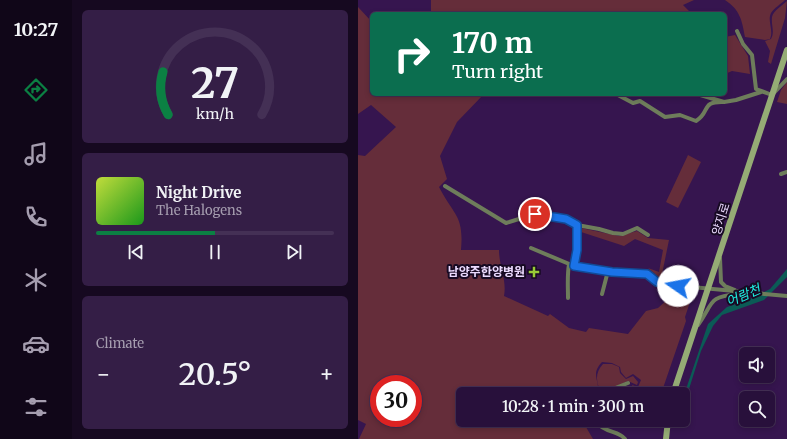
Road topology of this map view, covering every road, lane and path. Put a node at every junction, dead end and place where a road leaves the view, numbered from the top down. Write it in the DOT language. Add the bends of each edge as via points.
graph roads {
  1 [pos="737,31"];
  2 [pos="787,50"];
  3 [pos="787,79"];
  4 [pos="761,92"];
  5 [pos="772,95"];
  6 [pos="620,96"];
  7 [pos="704,96"];
  8 [pos="724,102"];
  9 [pos="787,172"];
  10 [pos="781,174"];
  11 [pos="445,186"];
  12 [pos="577,225"];
  13 [pos="648,235"];
  14 [pos="531,248"];
  15 [pos="720,256"];
  16 [pos="569,264"];
  17 [pos="574,266"];
  18 [pos="608,271"];
  19 [pos="709,290"];
  20 [pos="747,292"];
  21 [pos="602,294"];
  22 [pos="786,296"];
  23 [pos="568,298"];
  24 [pos="695,329"];
  25 [pos="628,383"];
  26 [pos="618,387"];
  27 [pos="675,387"];
  28 [pos="600,427"];
  29 [pos="667,427"];
  30 [pos="625,439"];
  31 [pos="666,439"];
  1 -- 4 [label="street" via="752,55 754,82 756,89"];
  2 -- 5 [label="street, 양지로"];
  3 -- 5 [label="street"];
  4 -- 5 [label="street"];
  4 -- 8 [label="street"];
  5 -- 15 [label="street, 양지로"];
  6 -- 8 [label="street" via="633,103 640,101 665,117 680,115 696,121 708,104"];
  7 -- 8 [label="street"];
  9 -- 10 [label="street"];
  11 -- 12 [label="street" via="506,223 535,214 566,219"];
  12 -- 13 [label="street" via="618,234 638,228"];
  12 -- 17 [label="street"];
  14 -- 16 [label="street"];
  15 -- 19 [label="street, 양지로"];
  15 -- 20 [label="street" via="722,284"];
  16 -- 17 [label="street"];
  16 -- 23 [label="street" via="566,279"];
  17 -- 18 [label="street"];
  18 -- 19 [label="street" via="647,274 657,282"];
  18 -- 21 [label="street"];
  19 -- 20 [label="street"];
  19 -- 24 [label="street, 양지로"];
  20 -- 22 [label="street"];
  20 -- 24 [label="street" via="715,298"];
  24 -- 27 [label="street, 양지로"];
  25 -- 26 [label="street"];
  28 -- 30 [label="street"];
  29 -- 31 [label="street"];
}
